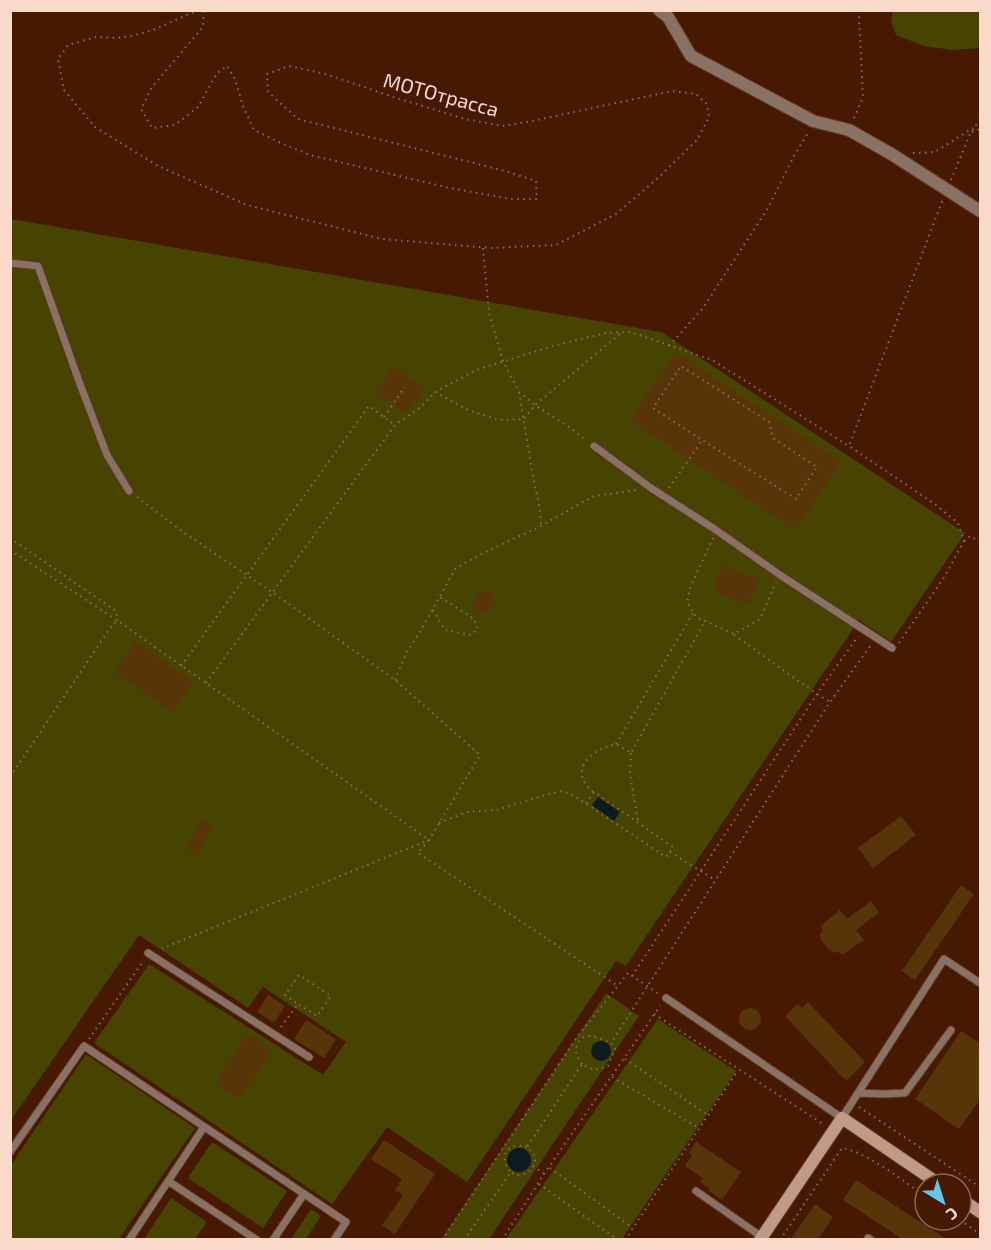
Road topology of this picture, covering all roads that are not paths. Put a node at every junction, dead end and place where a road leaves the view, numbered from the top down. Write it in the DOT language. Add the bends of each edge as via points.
graph roads {
  1 [pos="659,10"];
  2 [pos="981,211"];
  3 [pos="10,263"];
  4 [pos="594,446"];
  5 [pos="129,491"];
  6 [pos="892,648"];
  7 [pos="148,954"];
  8 [pos="981,983"];
  9 [pos="666,998"];
  10 [pos="951,1030"];
  11 [pos="309,1058"];
  12 [pos="858,1093"];
  13 [pos="842,1118"];
  14 [pos="204,1127"];
  15 [pos="10,1152"];
  16 [pos="921,1172"];
  17 [pos="168,1181"];
  18 [pos="696,1191"];
  19 [pos="304,1194"];
  20 [pos="761,1238"];
  21 [pos="129,1239"];
  22 [pos="257,1239"];
  23 [pos="273,1239"];
  24 [pos="334,1239"];
  1 -- 2 [label="street" via="668,16 691,56 813,121 849,130"];
  3 -- 5 [label="lane" via="38,266 107,455"];
  4 -- 6 [label="lane"];
  7 -- 11 [label="lane"];
  8 -- 12 [label="lane" via="944,959"];
  9 -- 13 [label="lane"];
  10 -- 12 [label="lane" via="905,1093"];
  12 -- 13 [label="lane"];
  13 -- 16 [label="street"];
  13 -- 20 [label="street"];
  14 -- 15 [label="lane" via="84,1046"];
  14 -- 17 [label="lane"];
  14 -- 19 [label="lane"];
  17 -- 21 [label="lane"];
  17 -- 22 [label="lane"];
  18 -- 20 [label="lane"];
  19 -- 23 [label="lane"];
  19 -- 24 [label="lane" via="346,1222"];
}
